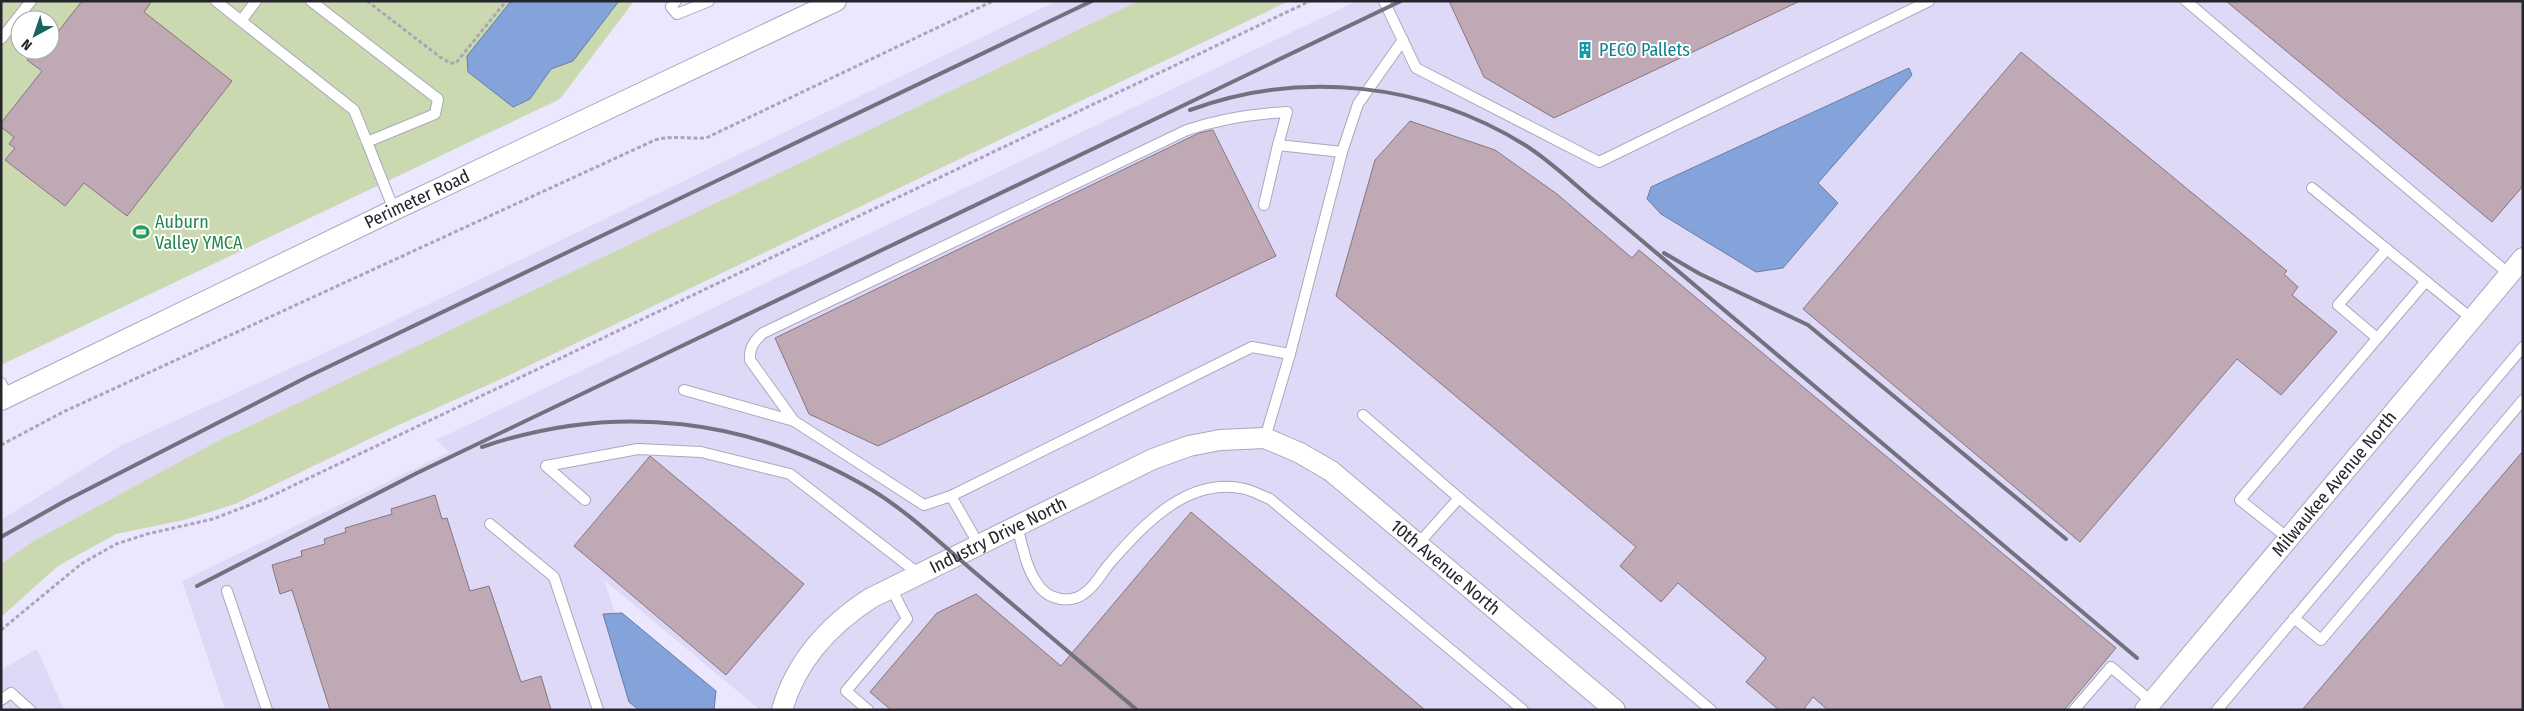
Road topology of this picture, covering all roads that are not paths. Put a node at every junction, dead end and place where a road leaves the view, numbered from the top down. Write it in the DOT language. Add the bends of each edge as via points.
graph roads {
  1 [pos="31,1"];
  2 [pos="216,1"];
  3 [pos="256,1"];
  4 [pos="311,1"];
  5 [pos="676,1"];
  6 [pos="709,1"];
  7 [pos="836,1"];
  8 [pos="1384,1"];
  9 [pos="1929,1"];
  10 [pos="2186,1"];
  11 [pos="806,8"];
  12 [pos="241,21"];
  13 [pos="1,40"];
  14 [pos="1403,40"];
  15 [pos="367,142"];
  16 [pos="1278,145"];
  17 [pos="1342,152"];
  18 [pos="2312,188"];
  19 [pos="1264,204"];
  20 [pos="394,210"];
  21 [pos="2387,249"];
  22 [pos="2523,258"];
  23 [pos="2510,274"];
  24 [pos="2426,281"];
  25 [pos="2472,319"];
  26 [pos="2377,338"];
  27 [pos="2523,347"];
  28 [pos="1290,354"];
  29 [pos="684,390"];
  30 [pos="4,393"];
  31 [pos="2523,400"];
  32 [pos="1363,416"];
  33 [pos="794,421"];
  34 [pos="1265,438"];
  35 [pos="950,496"];
  36 [pos="1459,498"];
  37 [pos="585,500"];
  38 [pos="490,524"];
  39 [pos="1017,526"];
  40 [pos="2288,538"];
  41 [pos="1418,544"];
  42 [pos="979,545"];
  43 [pos="920,574"];
  44 [pos="891,588"];
  45 [pos="227,591"];
  46 [pos="2294,618"];
  47 [pos="1,700"];
  48 [pos="2148,706"];
  49 [pos="30,710"];
  50 [pos="267,710"];
  51 [pos="598,710"];
  52 [pos="782,710"];
  53 [pos="868,710"];
  54 [pos="1523,710"];
  55 [pos="1615,710"];
  56 [pos="1711,710"];
  57 [pos="2074,710"];
  58 [pos="2216,710"];
  1 -- 13 [label="lane"];
  2 -- 12 [label="lane"];
  3 -- 12 [label="lane"];
  4 -- 15 [label="lane" via="438,99 435,114"];
  5 -- 6 [label="lane" via="671,7 677,14"];
  7 -- 11 [label="street, Perimeter Road"];
  8 -- 14 [label="lane"];
  9 -- 14 [label="lane" via="1599,162 1416,68"];
  10 -- 23 [label="lane"];
  11 -- 20 [label="street, Perimeter Road"];
  12 -- 15 [label="lane" via="354,110"];
  14 -- 17 [label="lane" via="1358,104"];
  15 -- 20 [label="lane"];
  16 -- 17 [label="lane"];
  16 -- 19 [label="lane"];
  16 -- 33 [label="lane" via="1287,112 1210,122 1187,130 763,332 755,340 750,360"];
  17 -- 28 [label="lane"];
  18 -- 21 [label="lane"];
  20 -- 30 [label="street, Perimeter Road"];
  21 -- 24 [label="lane"];
  21 -- 26 [label="lane" via="2338,305"];
  22 -- 23 [label="street, Milwaukee Avenue North"];
  23 -- 25 [label="street, Milwaukee Avenue North"];
  24 -- 25 [label="lane"];
  24 -- 26 [label="lane"];
  25 -- 40 [label="street, Milwaukee Avenue North"];
  26 -- 40 [label="lane" via="2240,500"];
  27 -- 46 [label="lane"];
  28 -- 34 [label="lane"];
  28 -- 35 [label="lane" via="1252,347"];
  29 -- 33 [label="lane"];
  31 -- 46 [label="lane" via="2321,640"];
  32 -- 36 [label="lane"];
  33 -- 35 [label="lane" via="924,505"];
  34 -- 39 [label="street, Industry Drive North" via="1203,443 1172,452"];
  34 -- 41 [label="street, 10th Avenue North" via="1324,466"];
  35 -- 42 [label="lane"];
  36 -- 41 [label="lane"];
  36 -- 56 [label="lane"];
  37 -- 43 [label="lane" via="546,466 638,449 701,452 790,474"];
  38 -- 51 [label="lane" via="554,577"];
  39 -- 42 [label="street, Industry Drive North"];
  39 -- 54 [label="lane" via="1036,583 1053,597 1075,598 1093,586 1134,534 1172,504 1195,491 1220,486 1246,489 1270,499"];
  40 -- 48 [label="street, Milwaukee Avenue North"];
  41 -- 55 [label="street, 10th Avenue North"];
  42 -- 43 [label="street, Industry Drive North"];
  43 -- 44 [label="street, Industry Drive North"];
  44 -- 52 [label="street, Industry Drive North" via="857,607 814,647 794,678"];
  44 -- 53 [label="lane" via="908,619 846,691"];
  45 -- 50 [label="lane"];
  46 -- 58 [label="lane"];
  47 -- 49 [label="lane" via="10,694"];
  48 -- 57 [label="lane" via="2111,667"];
}
